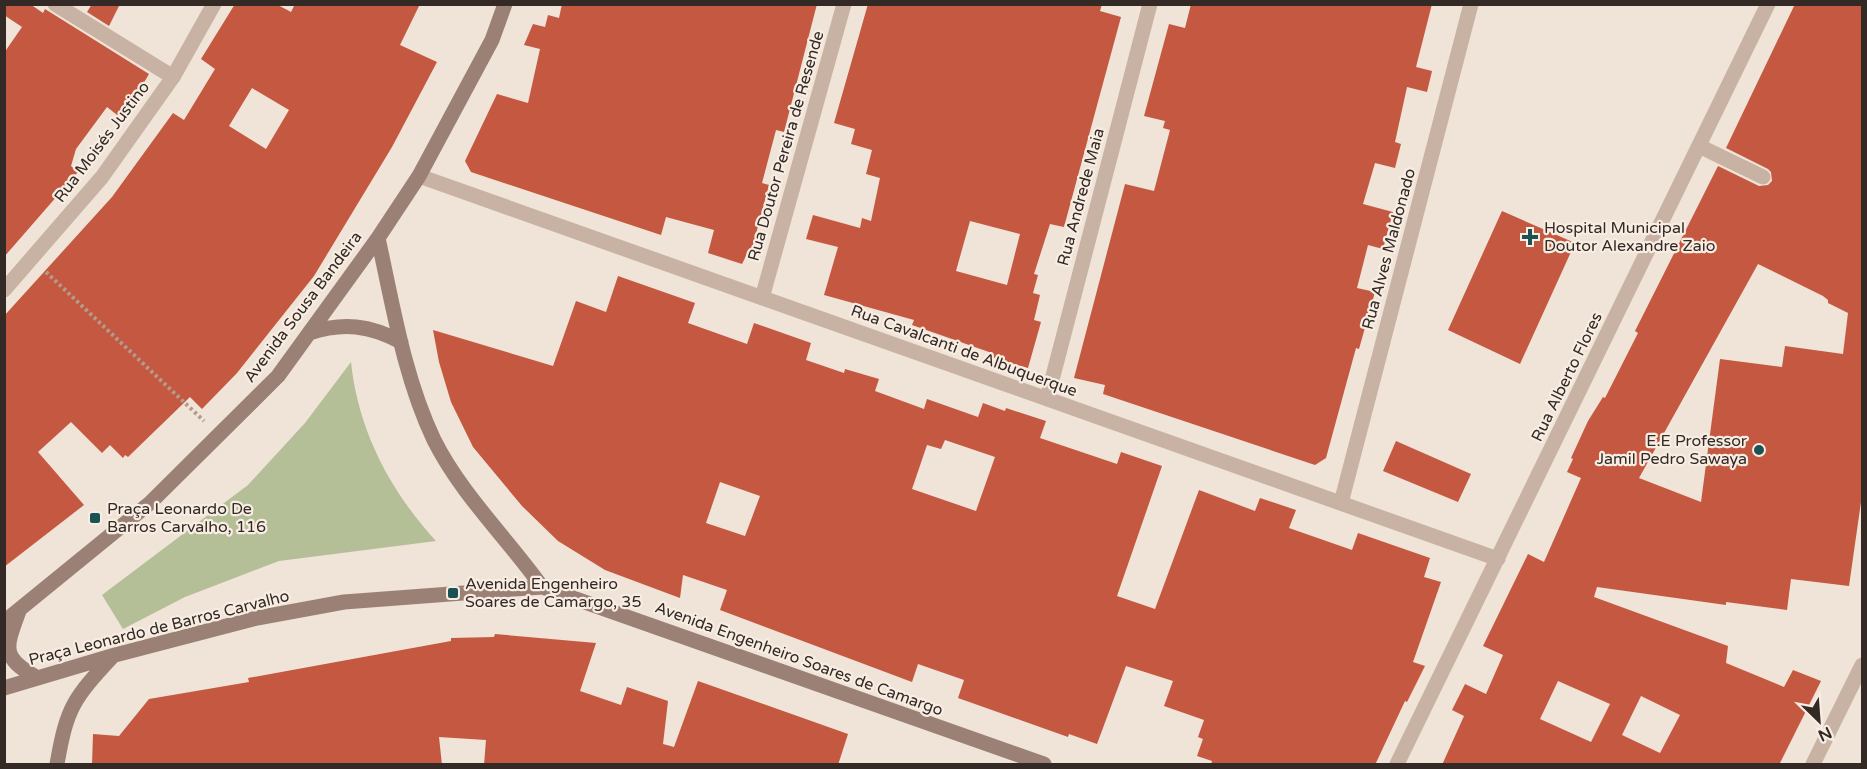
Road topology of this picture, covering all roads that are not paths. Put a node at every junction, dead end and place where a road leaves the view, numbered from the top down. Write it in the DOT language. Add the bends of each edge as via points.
graph roads {
  1 [pos="55,4"];
  2 [pos="214,4"];
  3 [pos="505,4"];
  4 [pos="844,4"];
  5 [pos="1150,4"];
  6 [pos="1471,4"];
  7 [pos="1768,4"];
  8 [pos="173,77"];
  9 [pos="1699,146"];
  10 [pos="419,176"];
  11 [pos="1763,177"];
  12 [pos="378,238"];
  13 [pos="4,290"];
  14 [pos="762,298"];
  15 [pos="309,333"];
  16 [pos="401,342"];
  17 [pos="1047,399"];
  18 [pos="1341,503"];
  19 [pos="1498,559"];
  20 [pos="542,587"];
  21 [pos="19,611"];
  22 [pos="4,622"];
  23 [pos="114,655"];
  24 [pos="1863,664"];
  25 [pos="36,677"];
  26 [pos="4,688"];
  27 [pos="57,765"];
  28 [pos="1044,765"];
  29 [pos="1397,765"];
  30 [pos="1813,765"];
  1 -- 8 [label="street"];
  2 -- 8 [label="street, Rua Moisés Justino"];
  3 -- 10 [label="street, Avenida Sousa Bandeira" via="492,40"];
  4 -- 14 [label="street, Rua Doutor Pereira de Resende"];
  5 -- 17 [label="street, Rua Andrede Maia"];
  6 -- 18 [label="street, Rua Alves Maldonado"];
  7 -- 9 [label="street, Rua Alberto Flores"];
  8 -- 13 [label="street, Rua Moisés Justino" via="102,177"];
  9 -- 11 [label="street"];
  9 -- 19 [label="street, Rua Alberto Flores"];
  10 -- 12 [label="street, Avenida Sousa Bandeira"];
  10 -- 14 [label="street, Rua Cavalcanti de Albuquerque"];
  12 -- 15 [label="street, Avenida Sousa Bandeira"];
  12 -- 16 [label="street"];
  14 -- 17 [label="street, Rua Cavalcanti de Albuquerque"];
  15 -- 16 [label="street" via="341,325 358,326"];
  15 -- 21 [label="street, Avenida Sousa Bandeira" via="278,376 220,436 150,503"];
  16 -- 20 [label="street" via="434,441 474,502"];
  17 -- 18 [label="street, Rua Cavalcanti de Albuquerque"];
  18 -- 19 [label="street, Rua Cavalcanti de Albuquerque"];
  19 -- 29 [label="street, Rua Alberto Flores"];
  20 -- 23 [label="street, Praça Leonardo de Barros Carvalho" via="344,602 257,618"];
  20 -- 28 [label="street, Avenida Engenheiro Soares de Camargo"];
  21 -- 22 [label="street, Avenida Sousa Bandeira"];
  21 -- 25 [label="street" via="8,652 16,667"];
  23 -- 25 [label="street, Praça Leonardo de Barros Carvalho"];
  23 -- 27 [label="street" via="79,693 64,721"];
  24 -- 30 [label="street"];
  25 -- 26 [label="street, Praça Leonardo de Barros Carvalho"];
}
